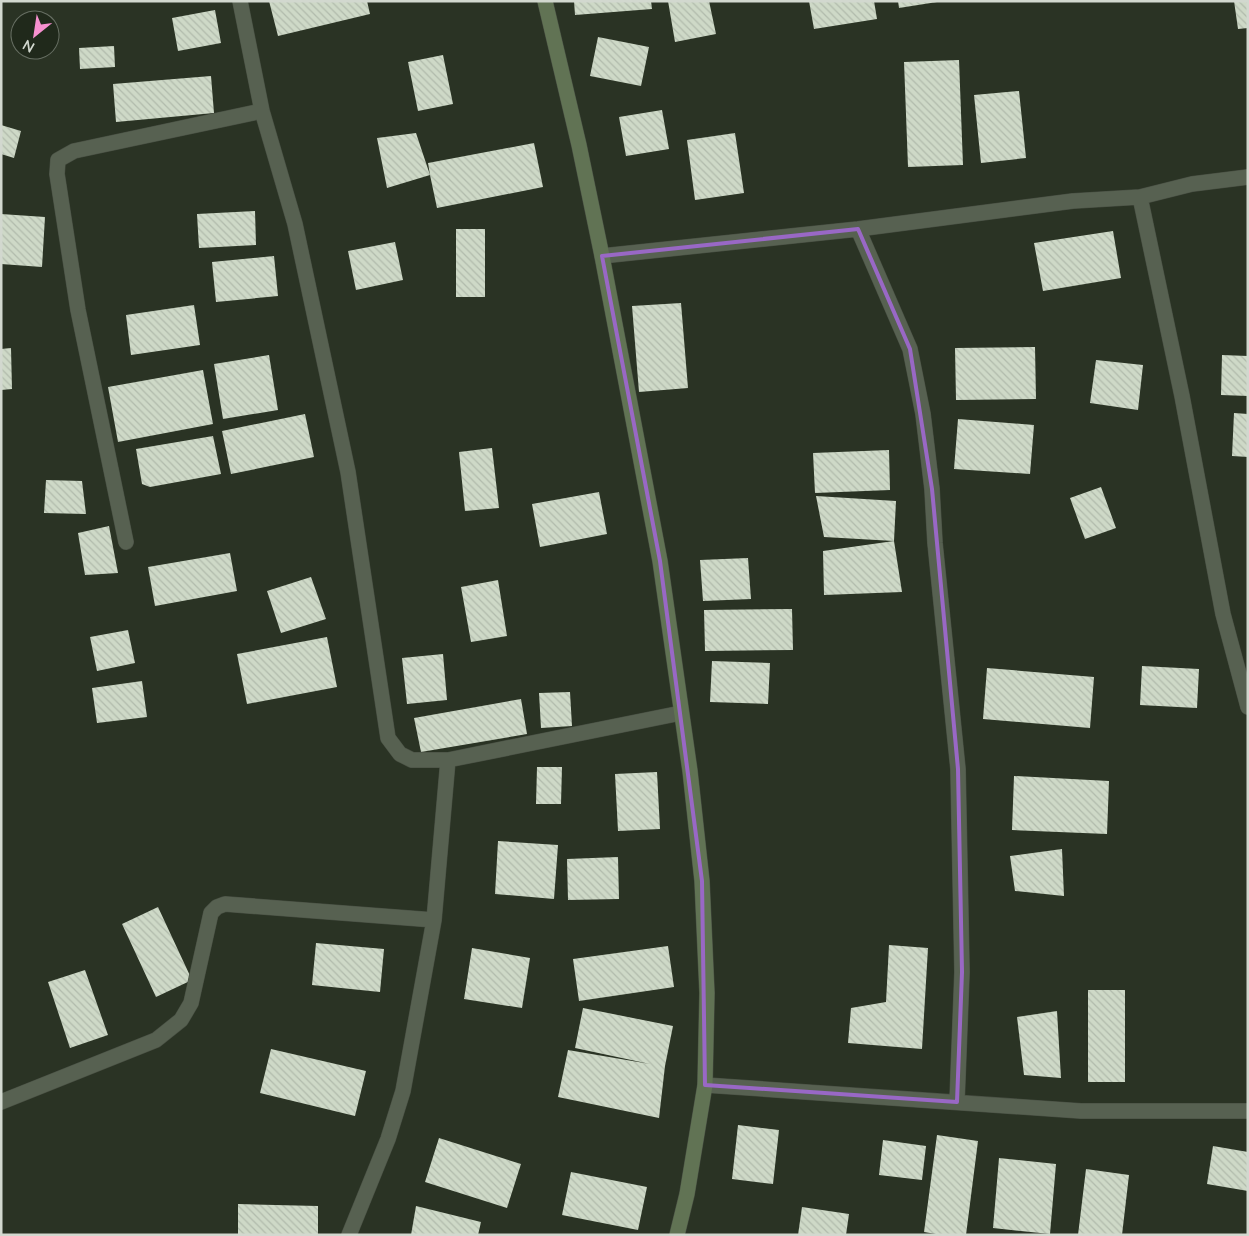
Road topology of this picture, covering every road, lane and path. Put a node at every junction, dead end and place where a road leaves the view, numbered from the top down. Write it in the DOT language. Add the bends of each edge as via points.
graph roads {
  1 [pos="240,1"];
  2 [pos="545,1"];
  3 [pos="262,111"];
  4 [pos="1248,177"];
  5 [pos="1140,197"];
  6 [pos="858,230"];
  7 [pos="602,256"];
  8 [pos="126,542"];
  9 [pos="1248,707"];
  10 [pos="681,713"];
  11 [pos="448,760"];
  12 [pos="434,920"];
  13 [pos="705,1085"];
  14 [pos="1,1102"];
  15 [pos="957,1102"];
  16 [pos="1248,1111"];
  17 [pos="349,1235"];
  18 [pos="677,1235"];
  1 -- 3 [label="street"];
  2 -- 7 [label="street"];
  3 -- 8 [label="street" via="74,151 58,160 57,174 78,310"];
  3 -- 11 [label="street" via="295,224 341,431 388,738 400,754 412,760"];
  4 -- 5 [label="street" via="1192,184"];
  5 -- 6 [label="street" via="1073,201"];
  5 -- 9 [label="street" via="1223,614"];
  6 -- 7 [label="street"];
  6 -- 15 [label="street" via="910,350 923,414 932,489 958,768 962,972"];
  7 -- 10 [label="street" via="660,561"];
  10 -- 11 [label="street"];
  10 -- 13 [label="street" via="702,881 707,993"];
  11 -- 12 [label="street"];
  12 -- 14 [label="street" via="298,908 225,904 217,907 211,914 191,1003 182,1020 156,1040"];
  12 -- 17 [label="street" via="402,1092"];
  13 -- 15 [label="street"];
  13 -- 18 [label="street"];
  15 -- 16 [label="street" via="1081,1111"];
}
